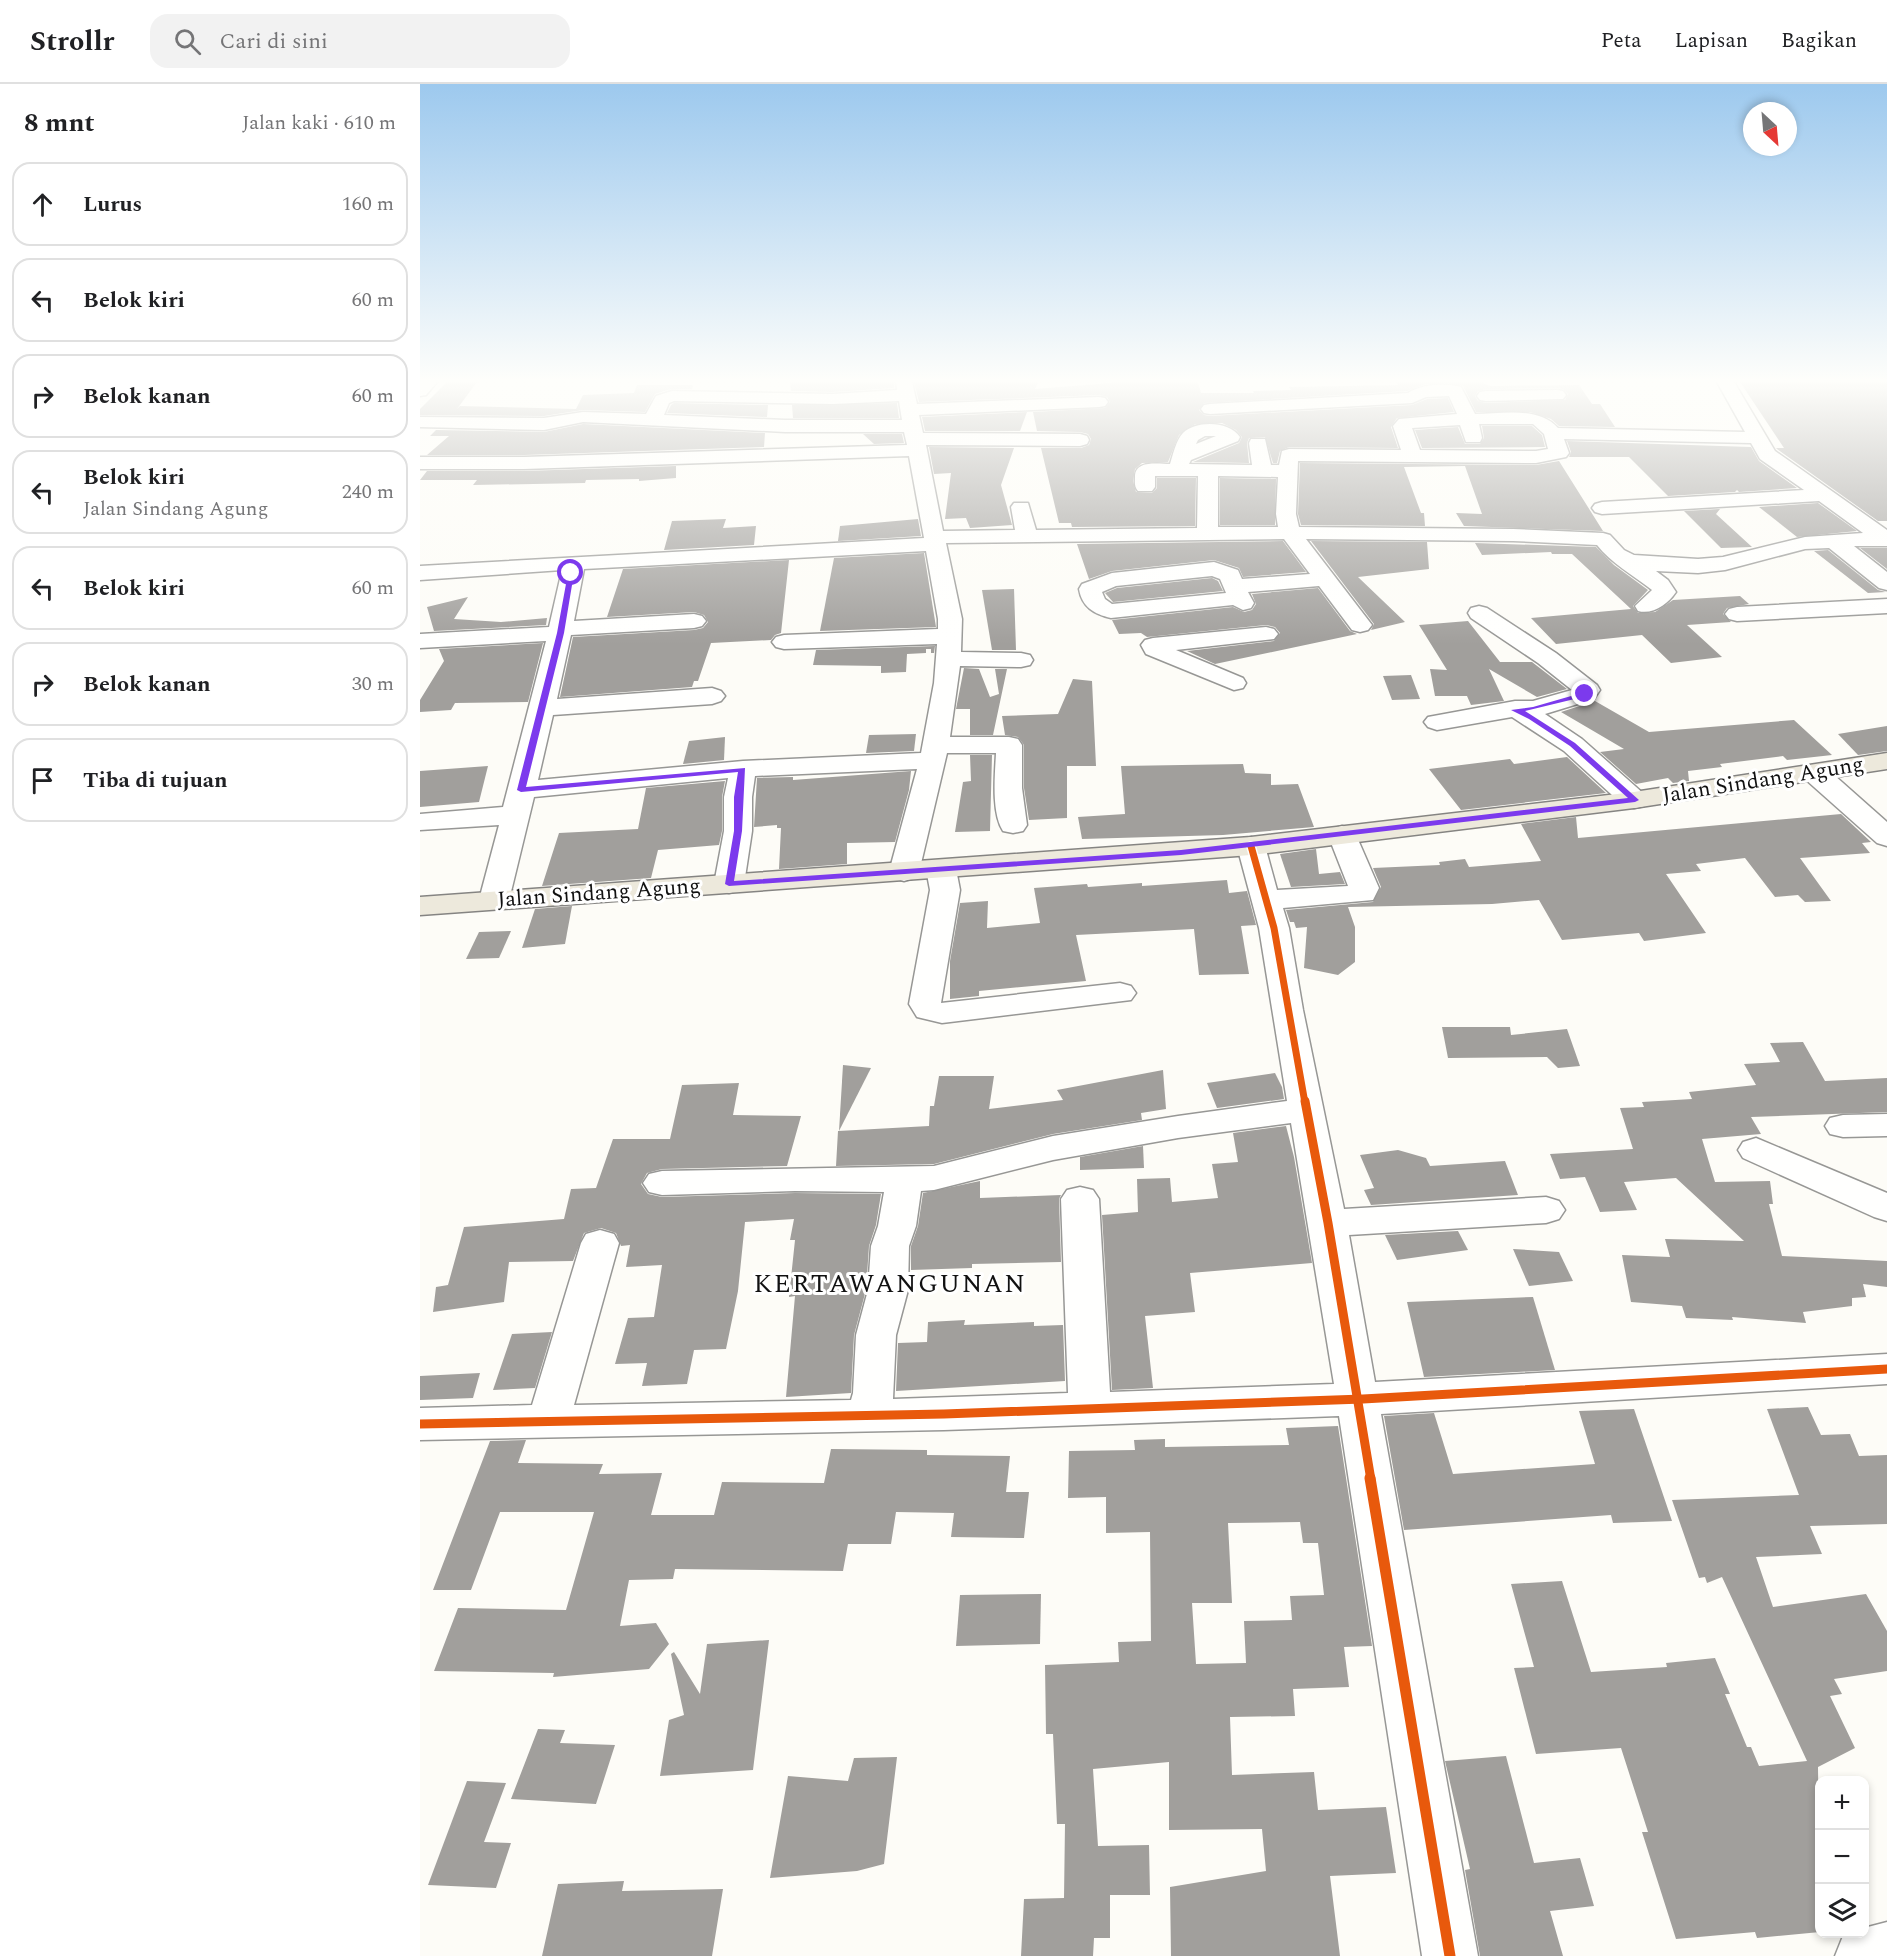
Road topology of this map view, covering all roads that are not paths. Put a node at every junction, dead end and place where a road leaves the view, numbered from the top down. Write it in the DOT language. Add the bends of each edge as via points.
graph roads {
  1 [pos="520,469"];
  2 [pos="922,469"];
  3 [pos="1151,469"];
  4 [pos="1201,469"];
  5 [pos="1214,469"];
  6 [pos="1289,469"];
  7 [pos="1361,469"];
  8 [pos="1408,469"];
  9 [pos="1785,469"];
  10 [pos="1208,471"];
  11 [pos="510,486"];
  12 [pos="1145,487"];
  13 [pos="1824,495"];
  14 [pos="1021,507"];
  15 [pos="1602,508"];
  16 [pos="1884,511"];
  17 [pos="1846,512"];
  18 [pos="1290,533"];
  19 [pos="1207,535"];
  20 [pos="1027,536"];
  21 [pos="1885,539"];
  22 [pos="935,541"];
  23 [pos="1834,541"];
  24 [pos="1629,561"];
  25 [pos="574,563"];
  26 [pos="425,572"];
  27 [pos="1325,579"];
  28 [pos="1887,583"];
  29 [pos="1236,592"];
  30 [pos="420,597"];
  31 [pos="1646,606"];
  32 [pos="1887,606"];
  33 [pos="1479,613"];
  34 [pos="1737,614"];
  35 [pos="694,621"];
  36 [pos="1360,625"];
  37 [pos="561,631"];
  38 [pos="420,641"];
  39 [pos="784,642"];
  40 [pos="950,648"];
  41 [pos="1021,660"];
  42 [pos="1234,683"];
  43 [pos="712,696"];
  44 [pos="542,708"];
  45 [pos="1515,710"];
  46 [pos="1437,722"];
  47 [pos="933,752"];
  48 [pos="1887,761"];
  49 [pos="743,769"];
  50 [pos="1815,773"];
  51 [pos="1635,800"];
  52 [pos="518,802"];
  53 [pos="420,822"];
  54 [pos="1012,825"];
  55 [pos="1342,835"];
  56 [pos="1887,837"];
  57 [pos="1251,846"];
  58 [pos="941,869"];
  59 [pos="904,872"];
  60 [pos="729,884"];
  61 [pos="494,900"];
  62 [pos="1266,900"];
  63 [pos="420,906"];
  64 [pos="1120,993"];
  65 [pos="1306,1110"];
  66 [pos="1887,1125"];
  67 [pos="1843,1126"];
  68 [pos="1756,1150"];
  69 [pos="904,1180"];
  70 [pos="662,1183"];
  71 [pos="1080,1199"];
  72 [pos="1887,1208"];
  73 [pos="1546,1210"];
  74 [pos="1328,1223"];
  75 [pos="600,1244"];
  76 [pos="1887,1369"];
  77 [pos="1357,1399"];
  78 [pos="1090,1409"];
  79 [pos="866,1416"];
  80 [pos="548,1422"];
  81 [pos="420,1424"];
  82 [pos="1887,1950"];
  83 [pos="1450,1956"];
  84 [pos="1863,1956"];
  1 -- 11 [label="street"];
  2 -- 22 [label="street"];
  3 -- 12 [label="street" via="1145,472"];
  4 -- 10 [label="street"];
  5 -- 10 [label="street"];
  6 -- 18 [label="street" via="1286,514"];
  7 -- 8 [label="street" via="1367,473"];
  9 -- 13 [label="street"];
  10 -- 19 [label="street"];
  13 -- 15 [label="street"];
  13 -- 17 [label="street"];
  14 -- 20 [label="street"];
  16 -- 17 [label="street"];
  17 -- 21 [label="street"];
  18 -- 19 [label="street"];
  18 -- 24 [label="street" via="1599,538 1606,540 1616,555"];
  18 -- 27 [label="street"];
  19 -- 20 [label="street"];
  20 -- 22 [label="street"];
  21 -- 23 [label="street"];
  22 -- 25 [label="street"];
  22 -- 40 [label="street" via="950,619"];
  23 -- 24 [label="street" via="1779,547 1716,564"];
  23 -- 28 [label="street"];
  24 -- 31 [label="street" via="1665,592"];
  25 -- 26 [label="street"];
  25 -- 37 [label="street"];
  26 -- 30 [label="street"];
  27 -- 29 [label="street"];
  27 -- 36 [label="street"];
  29 -- 29 [label="street" via="1230,575 1214,569 1102,582 1090,589 1100,608 1111,611"];
  29 -- 42 [label="street" via="1269,638 1152,647"];
  32 -- 34 [label="street"];
  33 -- 45 [label="street" via="1588,690 1534,709"];
  35 -- 37 [label="street"];
  37 -- 38 [label="street"];
  37 -- 44 [label="street"];
  39 -- 40 [label="street"];
  40 -- 41 [label="street"];
  40 -- 47 [label="street"];
  43 -- 44 [label="street"];
  44 -- 52 [label="street"];
  45 -- 46 [label="street"];
  45 -- 51 [label="street" via="1573,745"];
  47 -- 49 [label="street"];
  47 -- 54 [label="street" via="1009,745"];
  47 -- 59 [label="street"];
  48 -- 50 [label="main road, Jalan Sindang Agung"];
  49 -- 52 [label="street"];
  49 -- 60 [label="street"];
  50 -- 51 [label="main road, Jalan Sindang Agung"];
  50 -- 56 [label="street"];
  51 -- 55 [label="main road, Jalan Sindang Agung"];
  52 -- 53 [label="street"];
  52 -- 61 [label="street"];
  55 -- 57 [label="main road, Jalan Sindang Agung"];
  55 -- 62 [label="street" via="1364,888 1362,894"];
  57 -- 58 [label="main road, Jalan Sindang Agung"];
  57 -- 62 [label="street"];
  58 -- 59 [label="main road, Jalan Sindang Agung"];
  58 -- 64 [label="street" via="945,890 925,1004 929,1010 942,1013"];
  59 -- 60 [label="main road, Jalan Sindang Agung"];
  60 -- 61 [label="main road, Jalan Sindang Agung"];
  61 -- 63 [label="main road, Jalan Sindang Agung"];
  62 -- 65 [label="street"];
  65 -- 69 [label="street" via="1053,1148 968,1171"];
  65 -- 74 [label="street"];
  66 -- 67 [label="street"];
  68 -- 72 [label="street"];
  69 -- 70 [label="street"];
  69 -- 79 [label="street" via="890,1246 888,1290 876,1335 874,1393"];
  71 -- 78 [label="street"];
  73 -- 74 [label="street"];
  74 -- 77 [label="street"];
  75 -- 80 [label="street"];
  76 -- 77 [label="street"];
  77 -- 78 [label="street"];
  77 -- 83 [label="street"];
  78 -- 79 [label="street"];
  79 -- 80 [label="street"];
  80 -- 81 [label="street"];
  82 -- 84 [label="street"];
}
